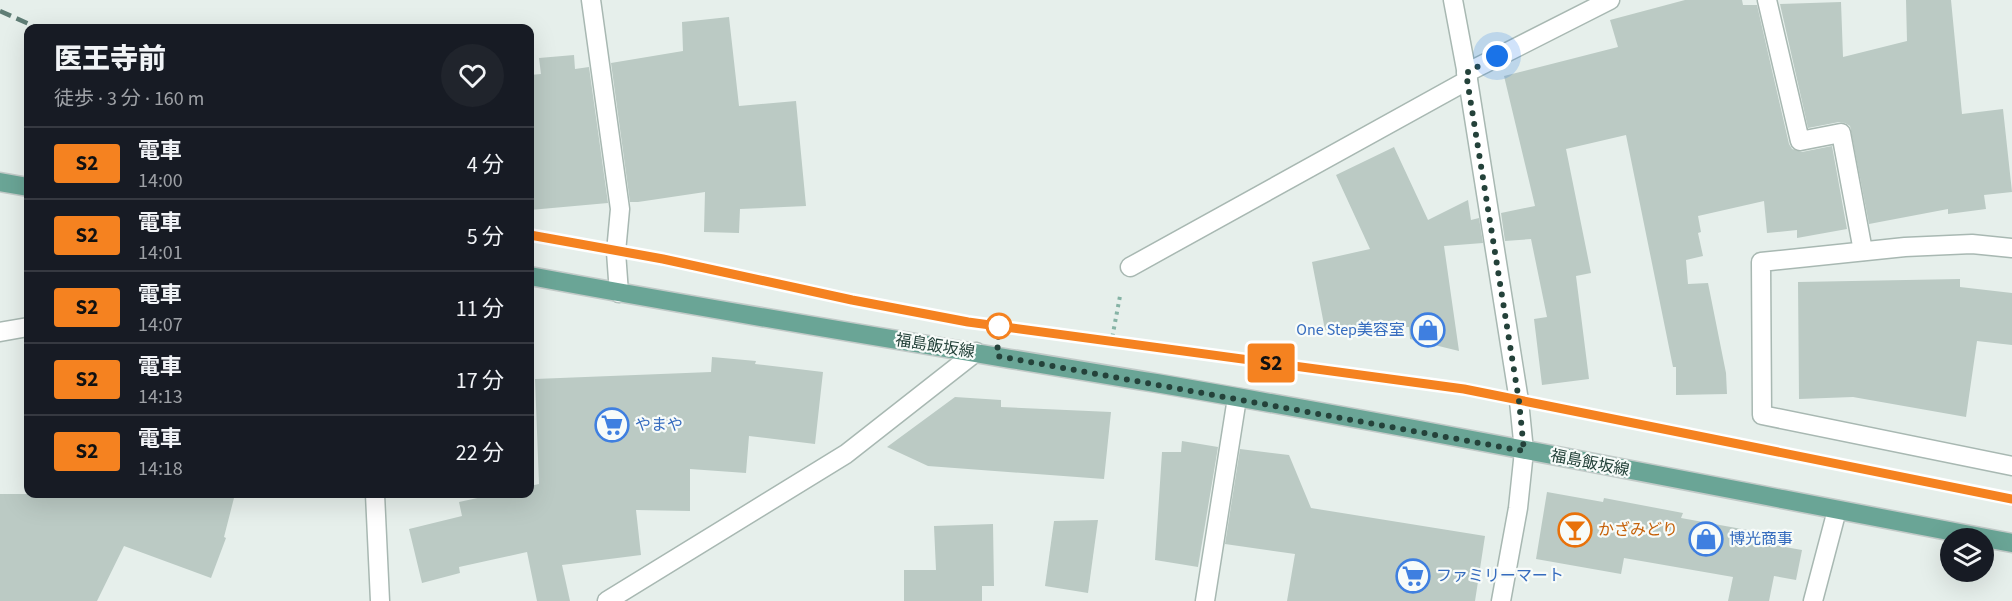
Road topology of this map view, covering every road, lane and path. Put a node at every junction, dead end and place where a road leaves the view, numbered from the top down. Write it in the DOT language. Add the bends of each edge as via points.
graph roads {
  1 [pos="591,0"];
  2 [pos="1452,0"];
  3 [pos="1610,0"];
  4 [pos="1767,0"];
  5 [pos="1467,77"];
  6 [pos="0,182"];
  7 [pos="24,186"];
  8 [pos="2012,248"];
  9 [pos="1863,251"];
  10 [pos="1130,267"];
  11 [pos="534,277"];
  12 [pos="619,293"];
  13 [pos="24,328"];
  14 [pos="0,332"];
  15 [pos="976,352"];
  16 [pos="1110,352"];
  17 [pos="1237,398"];
  18 [pos="1524,451"];
  19 [pos="2012,466"];
  20 [pos="375,498"];
  21 [pos="1837,510"];
  22 [pos="2012,543"];
  23 [pos="616,599"];
  24 [pos="380,601"];
  25 [pos="1205,601"];
  26 [pos="1501,601"];
  27 [pos="1813,601"];
  1 -- 12 [label="street" via="620,209 616,252"];
  2 -- 5 [label="street"];
  3 -- 5 [label="street"];
  4 -- 9 [label="street" via="1800,141 1840,133"];
  5 -- 10 [label="street"];
  5 -- 18 [label="street"];
  6 -- 7 [label="main road"];
  8 -- 9 [label="street" via="1972,244"];
  9 -- 19 [label="street" via="1761,262 1762,415"];
  10 -- 16 [label="path" via="1119,297"];
  11 -- 12 [label="main road, 福島飯坂線"];
  12 -- 15 [label="main road, 福島飯坂線"];
  13 -- 14 [label="street"];
  15 -- 17 [label="main road, 福島飯坂線"];
  15 -- 23 [label="street" via="846,454"];
  17 -- 18 [label="main road, 福島飯坂線"];
  17 -- 25 [label="street"];
  18 -- 21 [label="main road, 福島飯坂線"];
  18 -- 26 [label="street"];
  20 -- 24 [label="street"];
  21 -- 22 [label="main road, 福島飯坂線"];
  21 -- 27 [label="street"];
}
